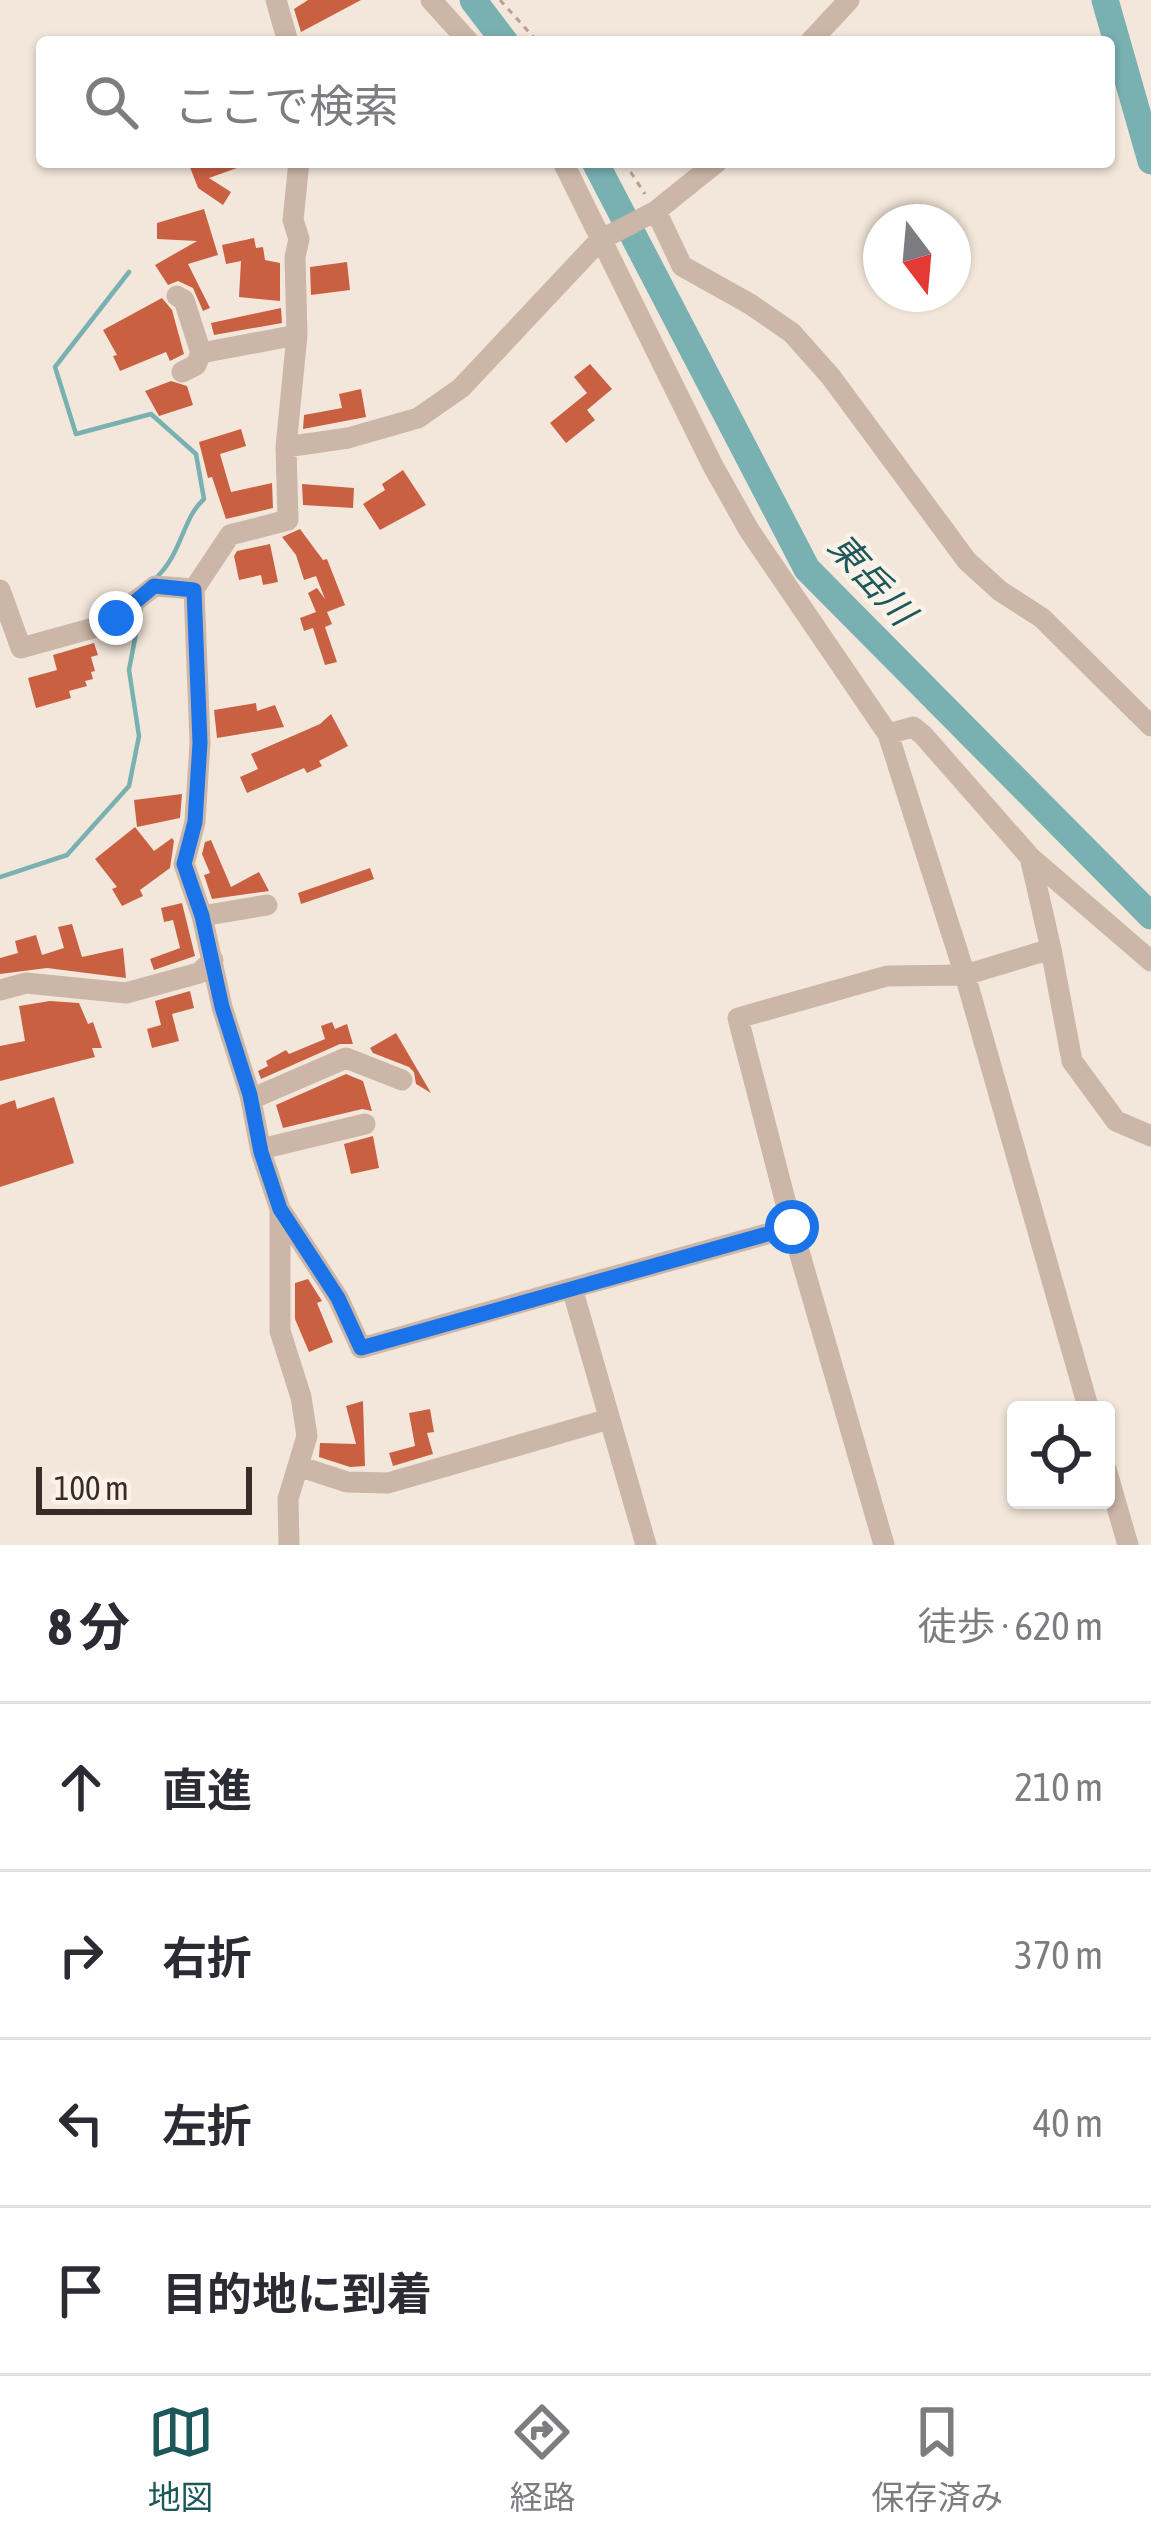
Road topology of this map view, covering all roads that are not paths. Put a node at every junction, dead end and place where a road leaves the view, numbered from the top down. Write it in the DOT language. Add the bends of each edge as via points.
graph roads {
  1 [pos="276,0"];
  2 [pos="849,0"];
  3 [pos="426,1"];
  4 [pos="286,36"];
  5 [pos="463,36"];
  6 [pos="816,36"];
  7 [pos="298,168"];
  8 [pos="566,168"];
  9 [pos="710,168"];
  10 [pos="656,211"];
  11 [pos="600,240"];
  12 [pos="177,296"];
  13 [pos="297,335"];
  14 [pos="201,353"];
  15 [pos="182,372"];
  16 [pos="286,447"];
  17 [pos="0,590"];
  18 [pos="194,590"];
  19 [pos="1151,726"];
  20 [pos="888,734"];
  21 [pos="1030,857"];
  22 [pos="266,905"];
  23 [pos="202,916"];
  24 [pos="1052,949"];
  25 [pos="213,960"];
  26 [pos="1151,961"];
  27 [pos="964,975"];
  28 [pos="0,990"];
  29 [pos="402,1080"];
  30 [pos="251,1099"];
  31 [pos="365,1124"];
  32 [pos="1151,1136"];
  33 [pos="261,1149"];
  34 [pos="280,1209"];
  35 [pos="792,1227"];
  36 [pos="572,1288"];
  37 [pos="1086,1401"];
  38 [pos="609,1418"];
  39 [pos="298,1466"];
  40 [pos="1115,1500"];
  41 [pos="289,1545"];
  42 [pos="646,1545"];
  43 [pos="884,1545"];
  44 [pos="1128,1545"];
  1 -- 4 [label="street"];
  2 -- 6 [label="street"];
  3 -- 5 [label="street"];
  7 -- 13 [label="street"];
  8 -- 11 [label="street"];
  9 -- 10 [label="street"];
  10 -- 11 [label="street"];
  10 -- 19 [label="street" via="682,266 792,333 967,561 1042,618"];
  11 -- 16 [label="street" via="461,388 418,418"];
  11 -- 20 [label="street" via="749,530"];
  12 -- 14 [label="street"];
  13 -- 14 [label="street"];
  13 -- 16 [label="street"];
  14 -- 15 [label="street"];
  16 -- 18 [label="street" via="288,520 230,535"];
  17 -- 18 [label="street" via="21,648 104,625 154,586"];
  18 -- 23 [label="street" via="200,743 184,864"];
  20 -- 21 [label="street" via="913,728 923,735"];
  20 -- 27 [label="street"];
  21 -- 24 [label="street"];
  21 -- 26 [label="street"];
  22 -- 23 [label="street"];
  23 -- 25 [label="street"];
  24 -- 27 [label="street"];
  24 -- 32 [label="street" via="1072,1061 1116,1121"];
  25 -- 28 [label="street" via="199,974 126,993 26,983"];
  25 -- 30 [label="street"];
  27 -- 35 [label="street" via="887,976 738,1018"];
  27 -- 37 [label="street"];
  29 -- 30 [label="street" via="354,1055"];
  30 -- 33 [label="street"];
  31 -- 33 [label="street"];
  33 -- 34 [label="street"];
  34 -- 36 [label="street" via="361,1348"];
  34 -- 39 [label="street" via="280,1331 307,1436"];
  35 -- 36 [label="street"];
  35 -- 43 [label="street"];
  36 -- 38 [label="street"];
  38 -- 39 [label="street" via="388,1483 347,1482"];
  38 -- 42 [label="street"];
  39 -- 41 [label="street" via="288,1498"];
  40 -- 44 [label="street"];
}
